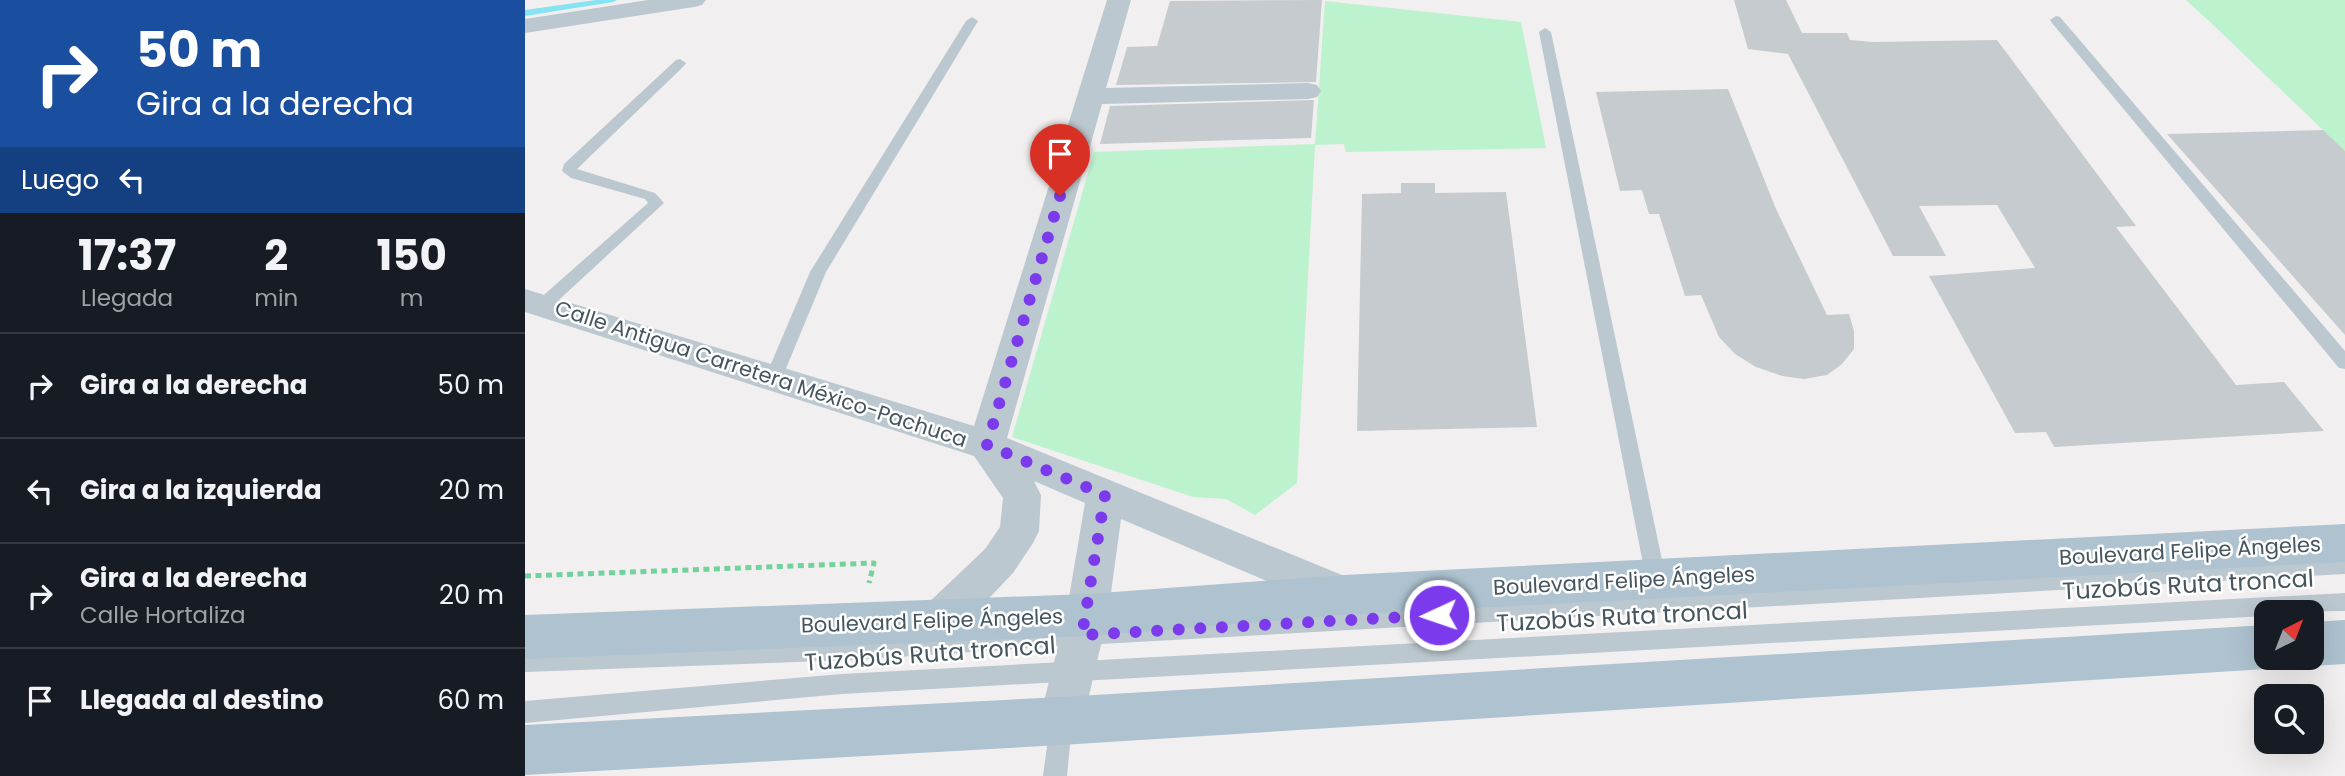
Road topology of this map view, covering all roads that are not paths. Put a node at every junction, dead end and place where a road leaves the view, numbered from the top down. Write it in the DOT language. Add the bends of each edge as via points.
graph roads {
  1 [pos="694,0"];
  2 [pos="1119,0"];
  3 [pos="2056,20"];
  4 [pos="972,21"];
  5 [pos="525,26"];
  6 [pos="1545,32"];
  7 [pos="680,63"];
  8 [pos="1308,92"];
  9 [pos="1090,96"];
  10 [pos="534,303"];
  11 [pos="2345,363"];
  12 [pos="774,378"];
  13 [pos="987,445"];
  14 [pos="1105,495"];
  15 [pos="2345,543"];
  16 [pos="2345,565"];
  17 [pos="1656,579"];
  18 [pos="1344,595"];
  19 [pos="2345,602"];
  20 [pos="941,619"];
  21 [pos="525,637"];
  22 [pos="1081,641"];
  23 [pos="2345,642"];
  24 [pos="2324,643"];
  25 [pos="2254,648"];
  26 [pos="525,662"];
  27 [pos="525,712"];
  28 [pos="1061,721"];
  29 [pos="525,750"];
  30 [pos="1055,776"];
  1 -- 5 [label="street"];
  2 -- 9 [label="street"];
  3 -- 11 [label="lane"];
  4 -- 12 [label="lane" via="818,272"];
  6 -- 17 [label="lane"];
  7 -- 10 [label="lane" via="571,164 569,171 650,196 657,203"];
  8 -- 9 [label="street"];
  9 -- 13 [label="street"];
  10 -- 12 [label="street, Calle Antigua Carretera México-Pachuca"];
  12 -- 13 [label="street, Calle Antigua Carretera México-Pachuca"];
  13 -- 14 [label="street, Calle Antigua Carretera México-Pachuca"];
  13 -- 20 [label="street" via="1022,495 1019,531 999,561"];
  14 -- 18 [label="street, Calle Antigua Carretera México-Pachuca"];
  14 -- 22 [label="street"];
  15 -- 17 [label="main road, Boulevard Felipe Ángeles"];
  16 -- 22 [label="lane, Tuzobús Ruta troncal"];
  17 -- 18 [label="main road, Boulevard Felipe Ángeles"];
  18 -- 22 [label="main road, Boulevard Felipe Ángeles"];
  19 -- 22 [label="lane, Tuzobús Ruta troncal" via="1615,644"];
  20 -- 21 [label="main road, Boulevard Felipe Ángeles"];
  20 -- 22 [label="main road, Boulevard Felipe Ángeles"];
  22 -- 26 [label="lane, Tuzobús Ruta troncal"];
  22 -- 27 [label="lane, Tuzobús Ruta troncal" via="842,684"];
  22 -- 28 [label="street"];
  23 -- 24 [label="main road"];
  25 -- 28 [label="main road"];
  28 -- 29 [label="main road"];
  28 -- 30 [label="lane"];
}
